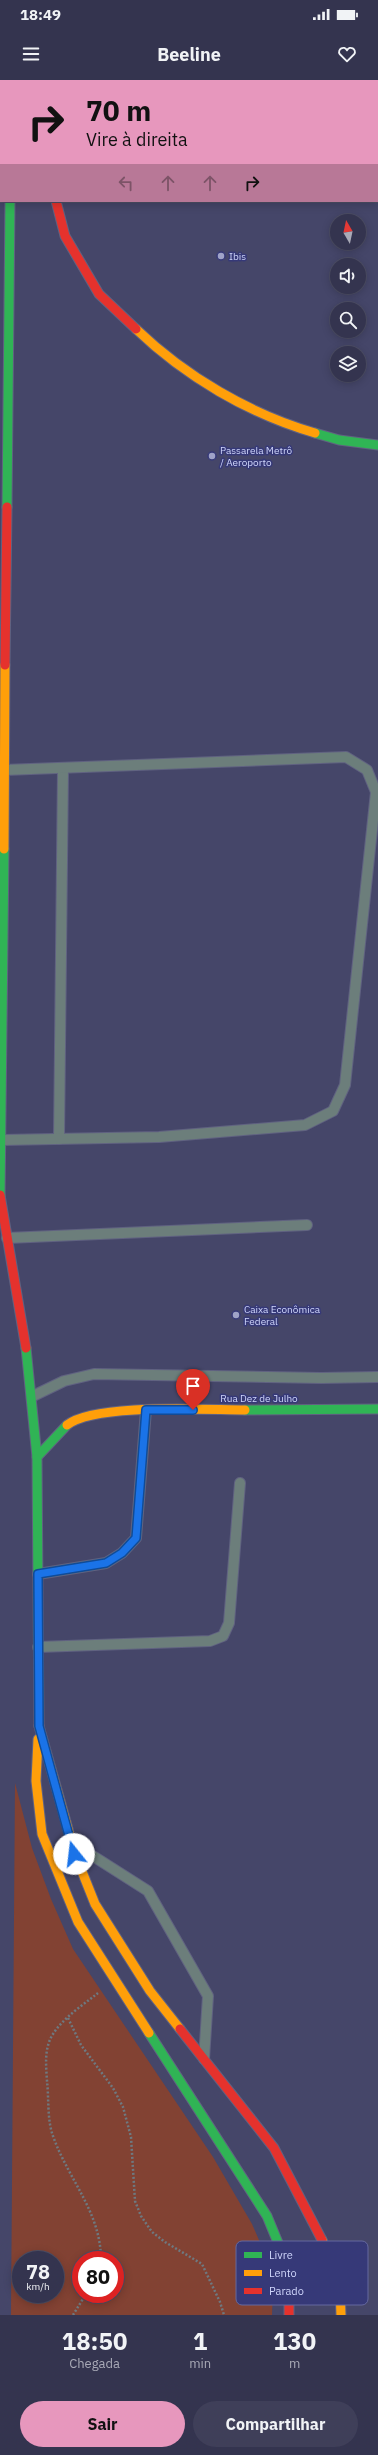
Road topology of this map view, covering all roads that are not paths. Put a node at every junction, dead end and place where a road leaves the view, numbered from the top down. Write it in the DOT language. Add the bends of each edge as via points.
graph roads {
  1 [pos="10,202"];
  2 [pos="56,202"];
  3 [pos="378,445"];
  4 [pos="4,770"];
  5 [pos="63,770"];
  6 [pos="59,1139"];
  7 [pos="2,1140"];
  8 [pos="0,1195"];
  9 [pos="0,1200"];
  10 [pos="307,1225"];
  11 [pos="7,1238"];
  12 [pos="378,1377"];
  13 [pos="33,1396"];
  14 [pos="378,1409"];
  15 [pos="146,1410"];
  16 [pos="37,1457"];
  17 [pos="240,1483"];
  18 [pos="38,1574"];
  19 [pos="38,1647"];
  20 [pos="39,1726"];
  21 [pos="71,1842"];
  22 [pos="204,2059"];
  23 [pos="277,2241"];
  24 [pos="323,2241"];
  25 [pos="341,2305"];
  26 [pos="341,2315"];
  1 -- 4 [label="main road"];
  2 -- 3 [label="main road" via="65,236 99,294 157,349 219,391 268,416 332,438"];
  4 -- 5 [label="lane"];
  4 -- 7 [label="main road"];
  5 -- 6 [label="lane"];
  5 -- 6 [label="lane" via="346,757 367,770 376,792 345,1084 333,1111 305,1125 158,1137"];
  6 -- 7 [label="lane"];
  7 -- 8 [label="main road"];
  8 -- 9 [label="main road"];
  8 -- 11 [label="main road"];
  10 -- 11 [label="lane"];
  11 -- 13 [label="main road"];
  12 -- 13 [label="lane" via="94,1374 64,1381"];
  13 -- 16 [label="main road"];
  14 -- 15 [label="main road, Rua Dez de Julho"];
  15 -- 16 [label="main road, Rua Dez de Julho" via="95,1413 74,1418 56,1434"];
  15 -- 18 [label="lane" via="136,1538 122,1553 106,1563"];
  16 -- 18 [label="main road"];
  17 -- 19 [label="lane" via="229,1623 223,1636 210,1641"];
  18 -- 19 [label="main road"];
  19 -- 20 [label="main road"];
  20 -- 21 [label="main road"];
  20 -- 23 [label="main road" via="36,1781 42,1834 78,1922 267,2216"];
  21 -- 22 [label="main road" via="95,1904 150,1991"];
  21 -- 22 [label="lane" via="148,1891 208,1996"];
  22 -- 24 [label="main road" via="274,2148"];
  25 -- 26 [label="main road"];
}
